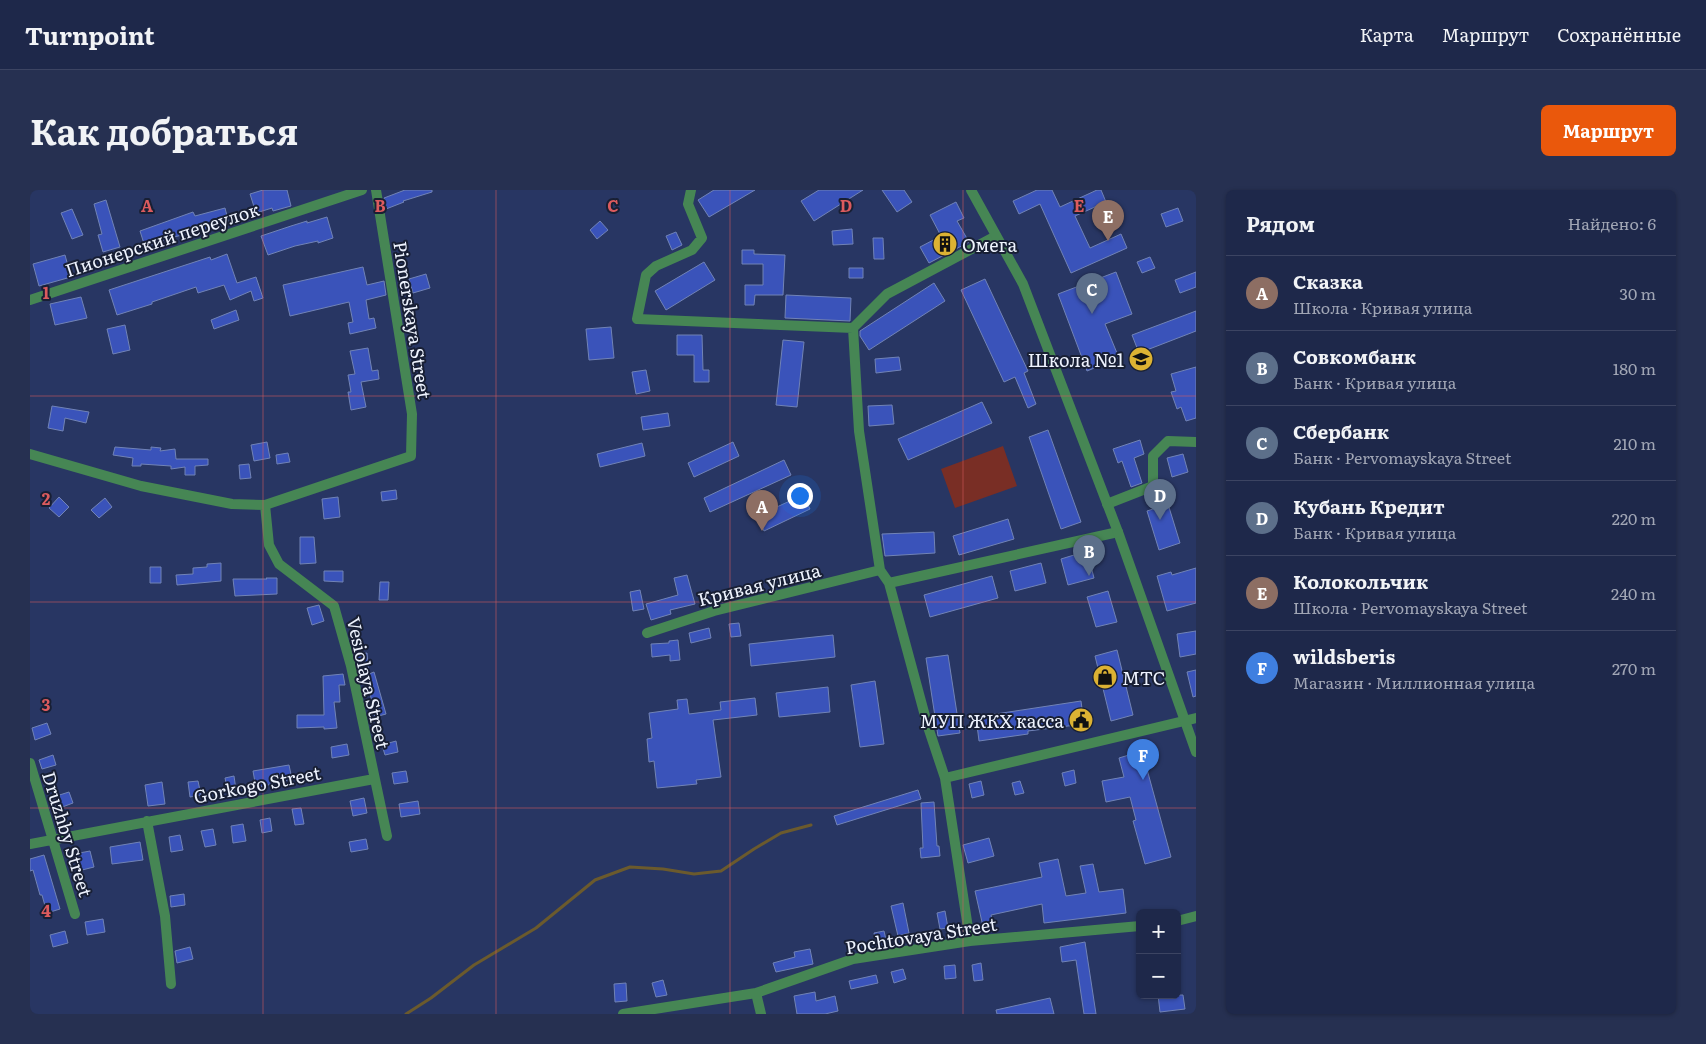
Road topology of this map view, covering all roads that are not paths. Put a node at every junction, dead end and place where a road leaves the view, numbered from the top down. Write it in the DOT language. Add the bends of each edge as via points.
graph roads {
  1 [pos="362,190"];
  2 [pos="376,190"];
  3 [pos="691,190"];
  4 [pos="971,190"];
  5 [pos="996,236"];
  6 [pos="30,300"];
  7 [pos="853,328"];
  8 [pos="1196,442"];
  9 [pos="30,454"];
  10 [pos="1108,504"];
  11 [pos="265,505"];
  12 [pos="1118,532"];
  13 [pos="880,570"];
  14 [pos="889,583"];
  15 [pos="646,633"];
  16 [pos="1191,719"];
  17 [pos="1196,752"];
  18 [pos="30,763"];
  19 [pos="945,778"];
  20 [pos="374,779"];
  21 [pos="146,821"];
  22 [pos="386,836"];
  23 [pos="53,838"];
  24 [pos="30,844"];
  25 [pos="75,914"];
  26 [pos="1196,916"];
  27 [pos="1181,920"];
  28 [pos="1136,926"];
  29 [pos="970,941"];
  30 [pos="170,984"];
  31 [pos="756,993"];
  32 [pos="623,1014"];
  33 [pos="761,1014"];
  1 -- 6 [label="street, Пионерский переулок"];
  2 -- 11 [label="street, Pionerskaya Street" via="412,414 411,456"];
  3 -- 7 [label="street" via="688,204 702,238 692,250 656,266 646,275 637,319"];
  4 -- 5 [label="street"];
  5 -- 7 [label="street" via="887,294"];
  5 -- 10 [label="street" via="1023,284"];
  7 -- 13 [label="street" via="859,431"];
  8 -- 10 [label="street" via="1168,441 1154,456 1153,486"];
  9 -- 11 [label="street" via="141,486 232,504"];
  10 -- 12 [label="street"];
  11 -- 20 [label="street, Vesiolaya Street" via="270,545 279,564 334,606 351,666"];
  12 -- 14 [label="street"];
  12 -- 16 [label="street"];
  13 -- 14 [label="street"];
  13 -- 15 [label="street, Кривая улица" via="714,611"];
  14 -- 19 [label="street"];
  16 -- 17 [label="street"];
  16 -- 19 [label="street"];
  18 -- 23 [label="street, Druzhby Street"];
  19 -- 29 [label="street"];
  20 -- 21 [label="street, Gorkogo Street"];
  20 -- 22 [label="street, Vesiolaya Street"];
  21 -- 23 [label="street, Gorkogo Street"];
  21 -- 30 [label="street" via="165,916"];
  23 -- 24 [label="street, Gorkogo Street"];
  23 -- 25 [label="street, Druzhby Street"];
  26 -- 27 [label="street"];
  28 -- 29 [label="street, Pochtovaya Street"];
  29 -- 31 [label="street, Pochtovaya Street" via="852,959"];
  31 -- 32 [label="street, Pochtovaya Street"];
  31 -- 33 [label="street"];
}
